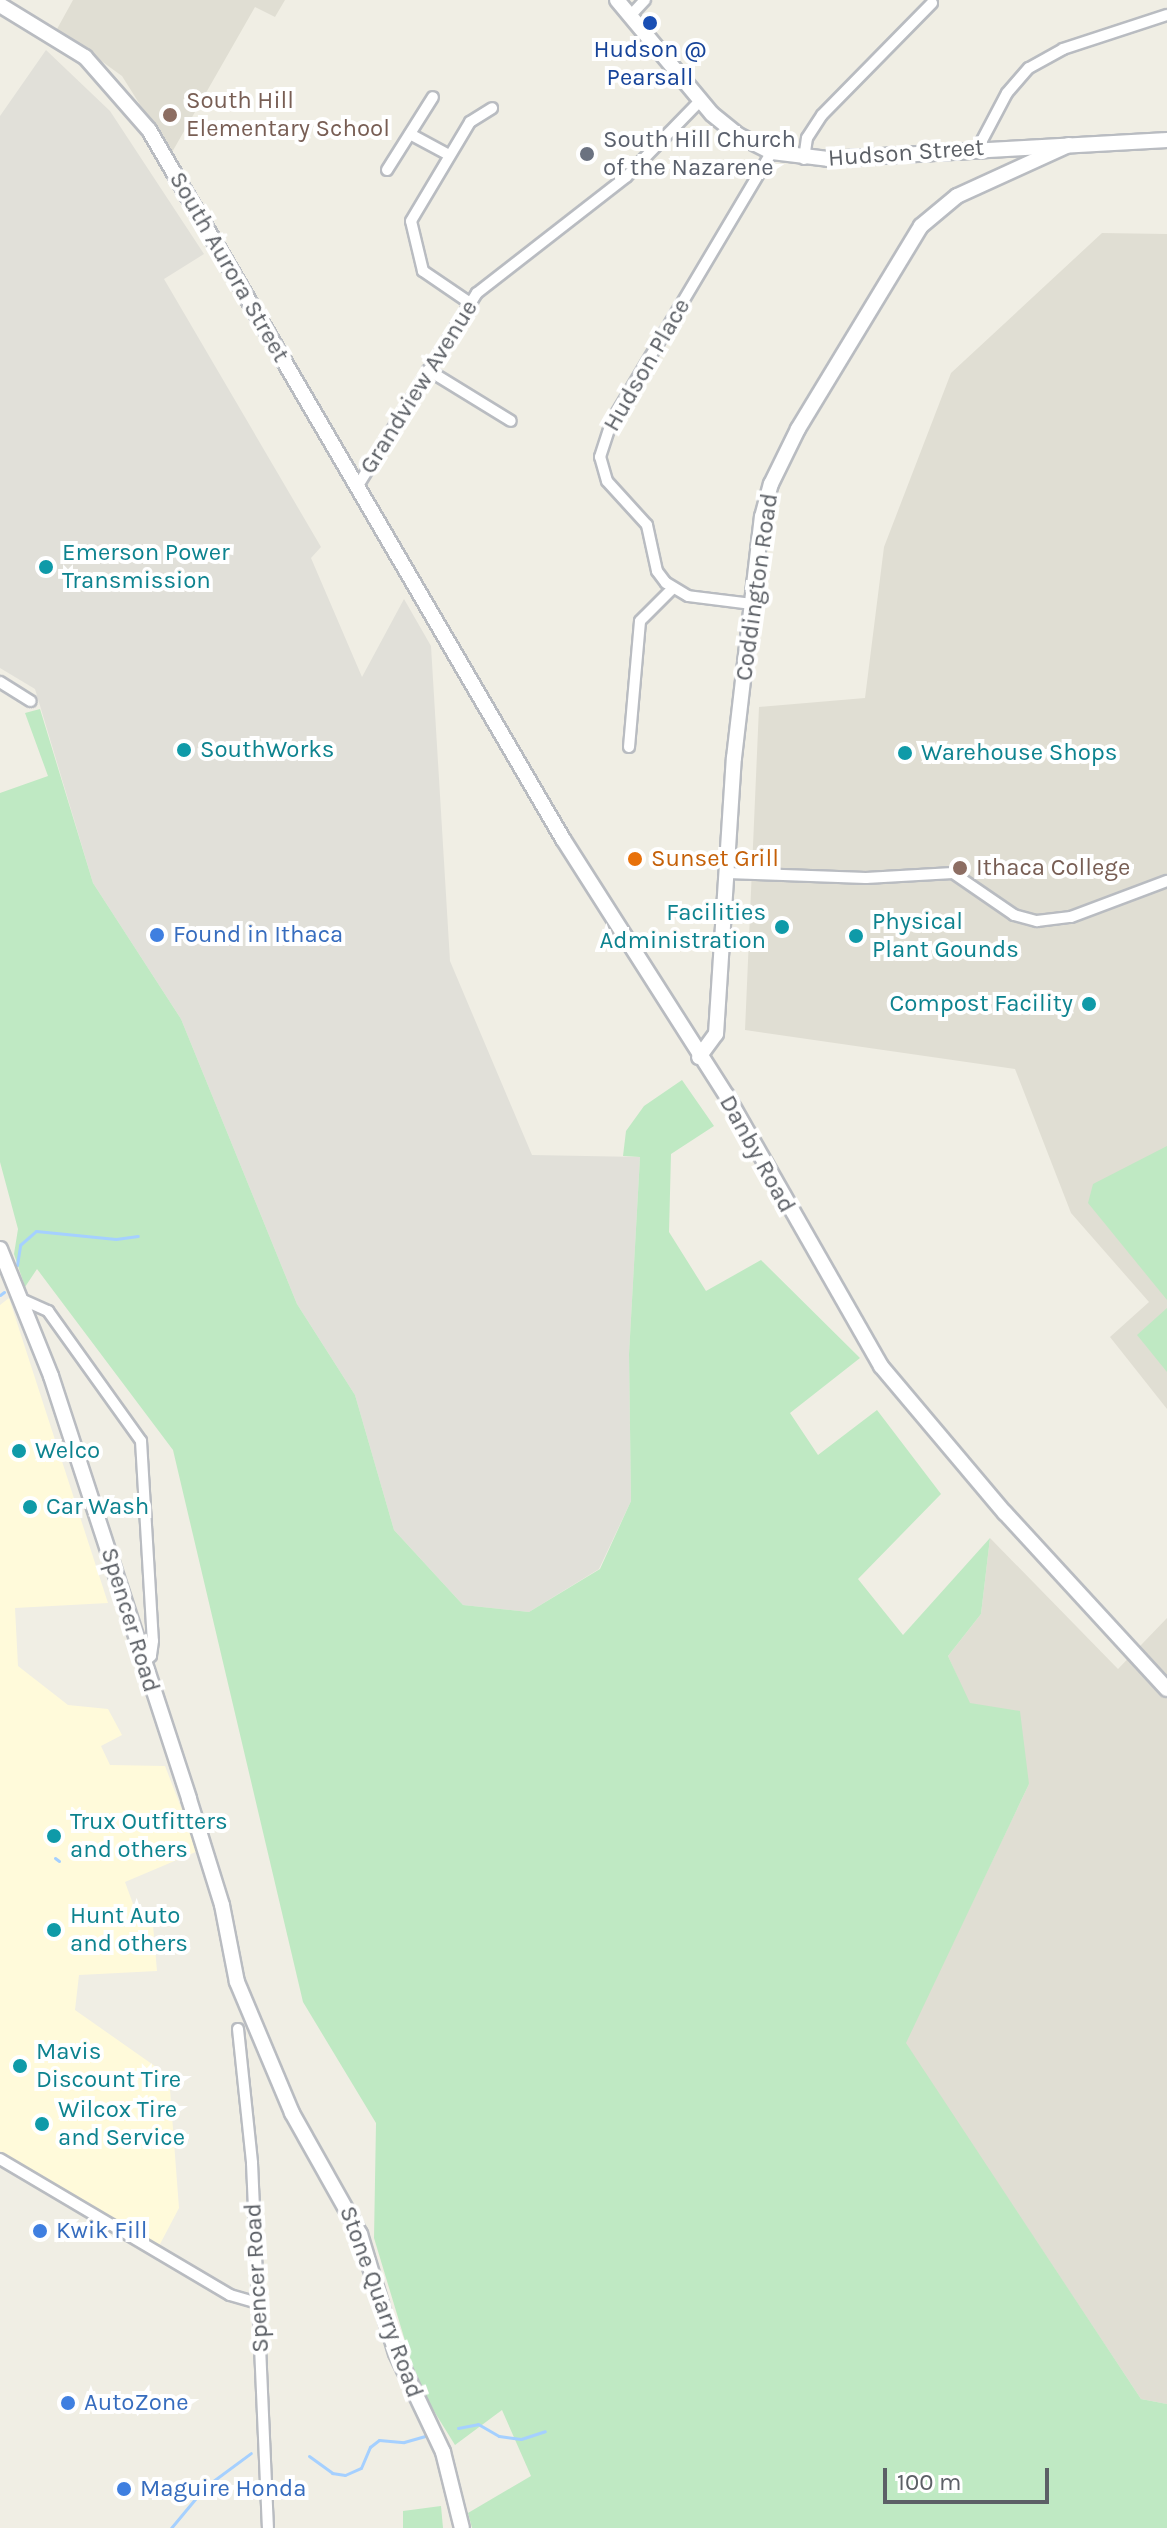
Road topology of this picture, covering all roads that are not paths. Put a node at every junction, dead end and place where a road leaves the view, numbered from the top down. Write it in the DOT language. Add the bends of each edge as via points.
graph roads {
  1 [pos="617,0"];
  2 [pos="645,0"];
  3 [pos="932,3"];
  4 [pos="0,5"];
  5 [pos="1167,15"];
  6 [pos="630,16"];
  7 [pos="433,97"];
  8 [pos="700,101"];
  9 [pos="492,108"];
  10 [pos="410,134"];
  11 [pos="1167,140"];
  12 [pos="1069,145"];
  13 [pos="978,148"];
  14 [pos="772,152"];
  15 [pos="449,155"];
  16 [pos="804,159"];
  17 [pos="387,170"];
  18 [pos="470,303"];
  19 [pos="428,370"];
  20 [pos="511,421"];
  21 [pos="357,487"];
  22 [pos="408,574"];
  23 [pos="672,589"];
  24 [pos="752,604"];
  25 [pos="0,682"];
  26 [pos="31,701"];
  27 [pos="629,747"];
  28 [pos="728,873"];
  29 [pos="1167,881"];
  30 [pos="699,1057"];
  31 [pos="0,1249"];
  32 [pos="21,1299"];
  33 [pos="143,1663"];
  34 [pos="1167,1689"];
  35 [pos="242,1997"];
  36 [pos="238,2029"];
  37 [pos="0,2159"];
  38 [pos="258,2303"];
  39 [pos="268,2528"];
  40 [pos="462,2528"];
  1 -- 6 [label="street, Hudson Street"];
  2 -- 6 [label="street"];
  3 -- 16 [label="street" via="822,115 807,138"];
  4 -- 21 [label="street, South Aurora Street" via="85,57 126,100"];
  5 -- 13 [label="street" via="1063,49 1029,68 1007,93"];
  6 -- 8 [label="street, Hudson Street"];
  7 -- 10 [label="street"];
  8 -- 14 [label="street, Hudson Street" via="738,135"];
  8 -- 18 [label="street, Grandview Avenue" via="626,177"];
  9 -- 15 [label="street" via="476,115"];
  10 -- 15 [label="street"];
  10 -- 17 [label="street"];
  11 -- 12 [label="street, Coddington Road"];
  12 -- 13 [label="street, Hudson Street"];
  12 -- 24 [label="street, Coddington Road" via="957,196 921,226 780,463 762,517"];
  13 -- 16 [label="street, Hudson Street"];
  14 -- 16 [label="street, Hudson Street"];
  14 -- 23 [label="street, Hudson Place" via="601,447 602,472 647,525 657,571"];
  15 -- 18 [label="street" via="411,221 423,271"];
  18 -- 19 [label="street, Grandview Avenue"];
  19 -- 20 [label="street"];
  19 -- 21 [label="street, Grandview Avenue"];
  21 -- 22 [label="street, South Aurora Street"];
  22 -- 30 [label="street, Danby Road"];
  23 -- 24 [label="street"];
  23 -- 27 [label="street" via="640,621"];
  24 -- 28 [label="street, Coddington Road"];
  25 -- 26 [label="street"];
  28 -- 29 [label="street" via="866,878 953,873 1014,915 1037,921 1071,917"];
  28 -- 30 [label="street, Coddington Road" via="716,1034"];
  30 -- 34 [label="street, Danby Road" via="727,1096 881,1366 1005,1513"];
  31 -- 32 [label="street, Spencer Road"];
  32 -- 33 [label="street, Spencer Road"];
  32 -- 33 [label="street" via="48,1311 141,1441 153,1641 151,1656"];
  33 -- 35 [label="street, Spencer Road" via="222,1905"];
  35 -- 40 [label="street, Stone Quarry Road" via="285,2100 360,2234 396,2353 443,2452"];
  36 -- 38 [label="street, Spencer Road"];
  37 -- 38 [label="street" via="230,2295"];
  38 -- 39 [label="street, Spencer Road"];
}
